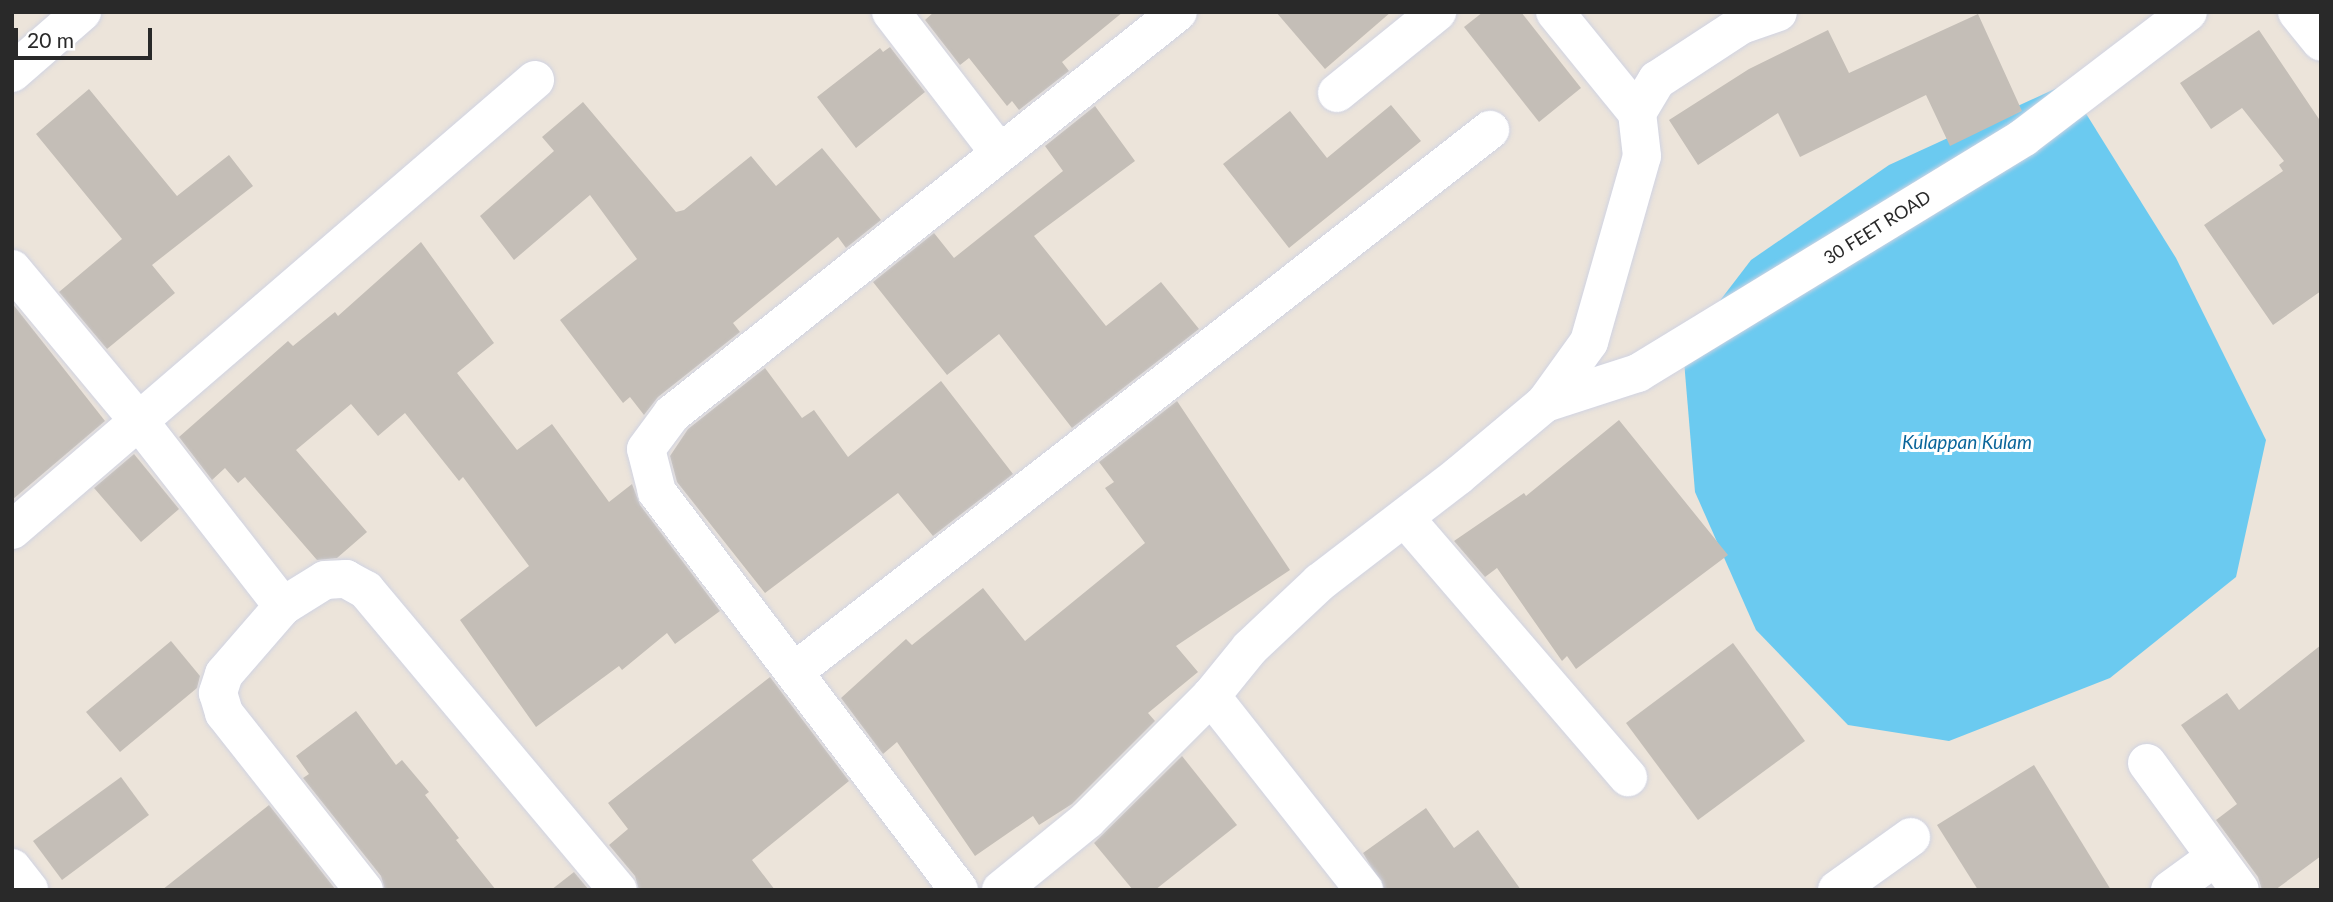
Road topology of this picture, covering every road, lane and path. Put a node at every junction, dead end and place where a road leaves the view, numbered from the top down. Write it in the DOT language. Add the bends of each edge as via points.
graph roads {
  1 [pos="82,12"];
  2 [pos="891,12"];
  3 [pos="1178,12"];
  4 [pos="1437,12"];
  5 [pos="1555,12"];
  6 [pos="1778,12"];
  7 [pos="2188,12"];
  8 [pos="2297,12"];
  9 [pos="2321,42"];
  10 [pos="12,73"];
  11 [pos="536,80"];
  12 [pos="1337,93"];
  13 [pos="1637,113"];
  14 [pos="1490,130"];
  15 [pos="999,152"];
  16 [pos="12,269"];
  17 [pos="1545,402"];
  18 [pos="138,420"];
  19 [pos="1405,518"];
  20 [pos="12,530"];
  21 [pos="283,606"];
  22 [pos="795,671"];
  23 [pos="1211,696"];
  24 [pos="2147,763"];
  25 [pos="1628,776"];
  26 [pos="1911,837"];
  27 [pos="2214,858"];
  28 [pos="12,868"];
  29 [pos="29,890"];
  30 [pos="364,890"];
  31 [pos="618,890"];
  32 [pos="959,890"];
  33 [pos="1001,890"];
  34 [pos="1364,890"];
  35 [pos="1837,890"];
  36 [pos="2169,890"];
  37 [pos="2240,890"];
  1 -- 10 [label="street"];
  2 -- 15 [label="street"];
  3 -- 15 [label="street"];
  4 -- 12 [label="street"];
  5 -- 13 [label="street"];
  6 -- 13 [label="street" via="1741,25 1685,58 1657,80"];
  7 -- 17 [label="street, 30 FEET ROAD" via="2024,137 1639,373"];
  8 -- 9 [label="street"];
  11 -- 18 [label="street"];
  13 -- 17 [label="street" via="1642,156 1589,342"];
  14 -- 22 [label="street"];
  15 -- 22 [label="street" via="672,414 646,449 657,492"];
  16 -- 18 [label="street"];
  17 -- 19 [label="street"];
  18 -- 20 [label="street"];
  18 -- 21 [label="street"];
  19 -- 23 [label="street" via="1320,582 1250,648"];
  19 -- 25 [label="street"];
  21 -- 30 [label="street" via="224,674 218,693 224,713"];
  21 -- 31 [label="street" via="325,580 346,579 366,590"];
  22 -- 32 [label="street"];
  23 -- 33 [label="street" via="1087,820"];
  23 -- 34 [label="street"];
  24 -- 27 [label="street"];
  26 -- 35 [label="street"];
  27 -- 36 [label="street"];
  27 -- 37 [label="street"];
  28 -- 29 [label="street"];
}
